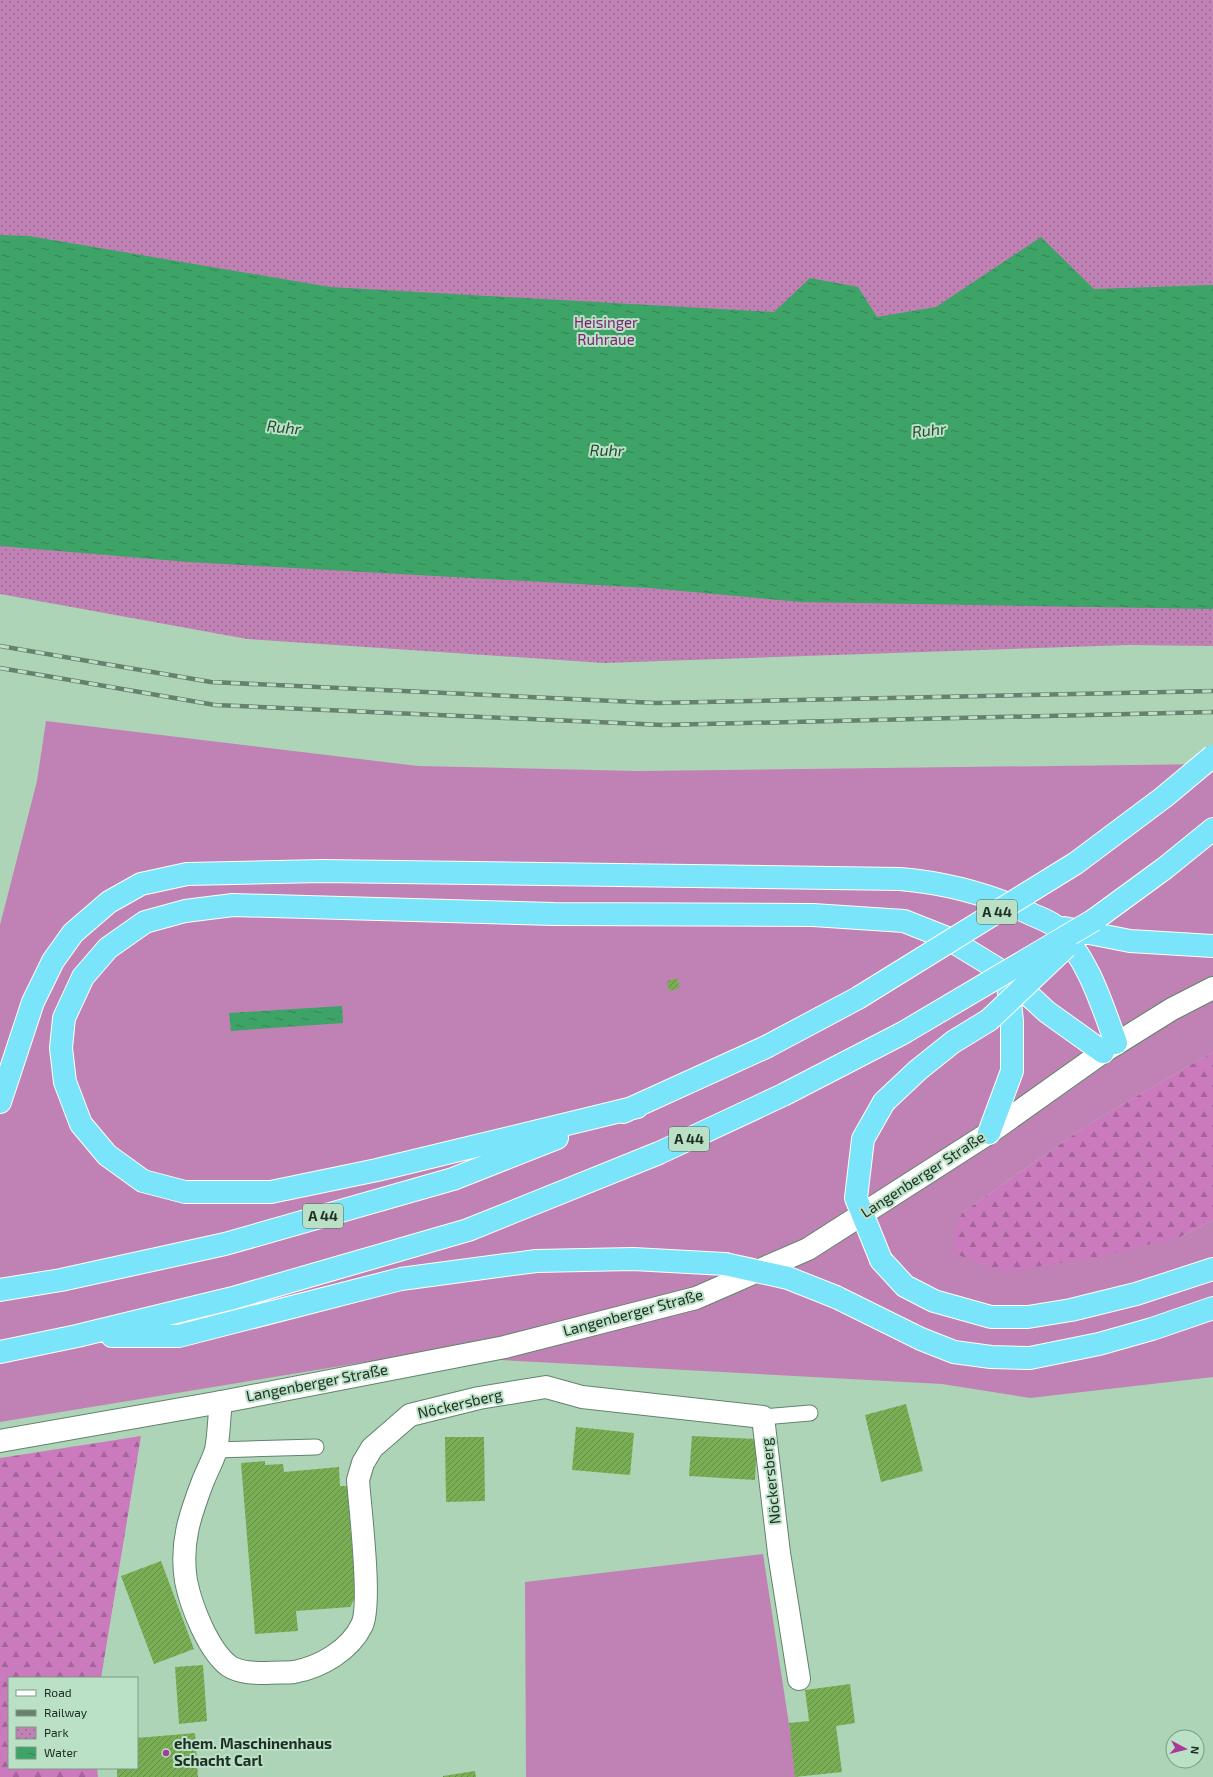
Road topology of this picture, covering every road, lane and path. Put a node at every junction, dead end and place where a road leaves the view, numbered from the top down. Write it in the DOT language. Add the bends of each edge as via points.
graph roads {
  1 [pos="1213,756"];
  2 [pos="1213,829"];
  3 [pos="1094,920"];
  4 [pos="1055,926"];
  5 [pos="1213,946"];
  6 [pos="1006,974"];
  7 [pos="1213,988"];
  8 [pos="1109,1047"];
  9 [pos="0,1102"];
  10 [pos="637,1107"];
  11 [pos="989,1133"];
  12 [pos="1213,1269"];
  13 [pos="0,1290"];
  14 [pos="1213,1308"];
  15 [pos="77,1336"];
  16 [pos="0,1352"];
  17 [pos="221,1402"];
  18 [pos="810,1413"];
  19 [pos="763,1417"];
  20 [pos="0,1441"];
  21 [pos="316,1447"];
  22 [pos="216,1450"];
  23 [pos="799,1679"];
  1 -- 10 [label="highway, A 44, bridge" via="1164,797 1076,863 858,998 766,1047"];
  2 -- 3 [label="highway, A 44"];
  3 -- 12 [label="highway, bridge" via="989,1020 953,1042 884,1102 863,1139 856,1198 881,1260 905,1286 934,1300 990,1317 1028,1317 1071,1310 1136,1294"];
  3 -- 15 [label="highway, A 44, bridge" via="903,1033 783,1095 659,1153 468,1230 233,1298"];
  4 -- 5 [label="highway" via="1130,941"];
  4 -- 8 [label="highway" via="1075,949 1092,979"];
  4 -- 9 [label="highway" via="978,893 935,882 900,879 322,871 187,874 141,884 109,902 73,933 53,961 33,1002"];
  6 -- 8 [label="highway" via="1047,1012"];
  6 -- 10 [label="highway" via="947,938 904,921 813,914 554,914 234,905 185,911 145,922 108,948 83,977 64,1018 61,1048 65,1082 81,1124 107,1155 143,1180 185,1192 272,1192 377,1170"];
  6 -- 11 [label="highway" via="1012,1021 1012,1071"];
  7 -- 8 [label="street, Langenberger Straße"];
  8 -- 11 [label="street, Langenberger Straße"];
  10 -- 13 [label="highway, A 44" via="438,1183 225,1244 61,1280"];
  11 -- 17 [label="street, Langenberger Straße" via="808,1249 696,1298 505,1347"];
  14 -- 15 [label="highway, bridge" via="1099,1344 1030,1358 991,1357 954,1352 921,1340 836,1297 788,1278 725,1264 633,1259 536,1261 401,1279 179,1336"];
  15 -- 16 [label="highway, A 44"];
  17 -- 20 [label="street, Langenberger Straße"];
  17 -- 22 [label="street, Nöckersberg"];
  18 -- 19 [label="lane"];
  19 -- 22 [label="street, Nöckersberg" via="582,1397 546,1387 479,1398 410,1415 372,1448 363,1463 358,1480 366,1597 362,1624 349,1643 325,1662 294,1672 248,1673 230,1667 216,1655 194,1607 186,1582 185,1538 190,1515"];
  19 -- 23 [label="street, Nöckersberg" via="779,1553"];
  21 -- 22 [label="lane"];
}
